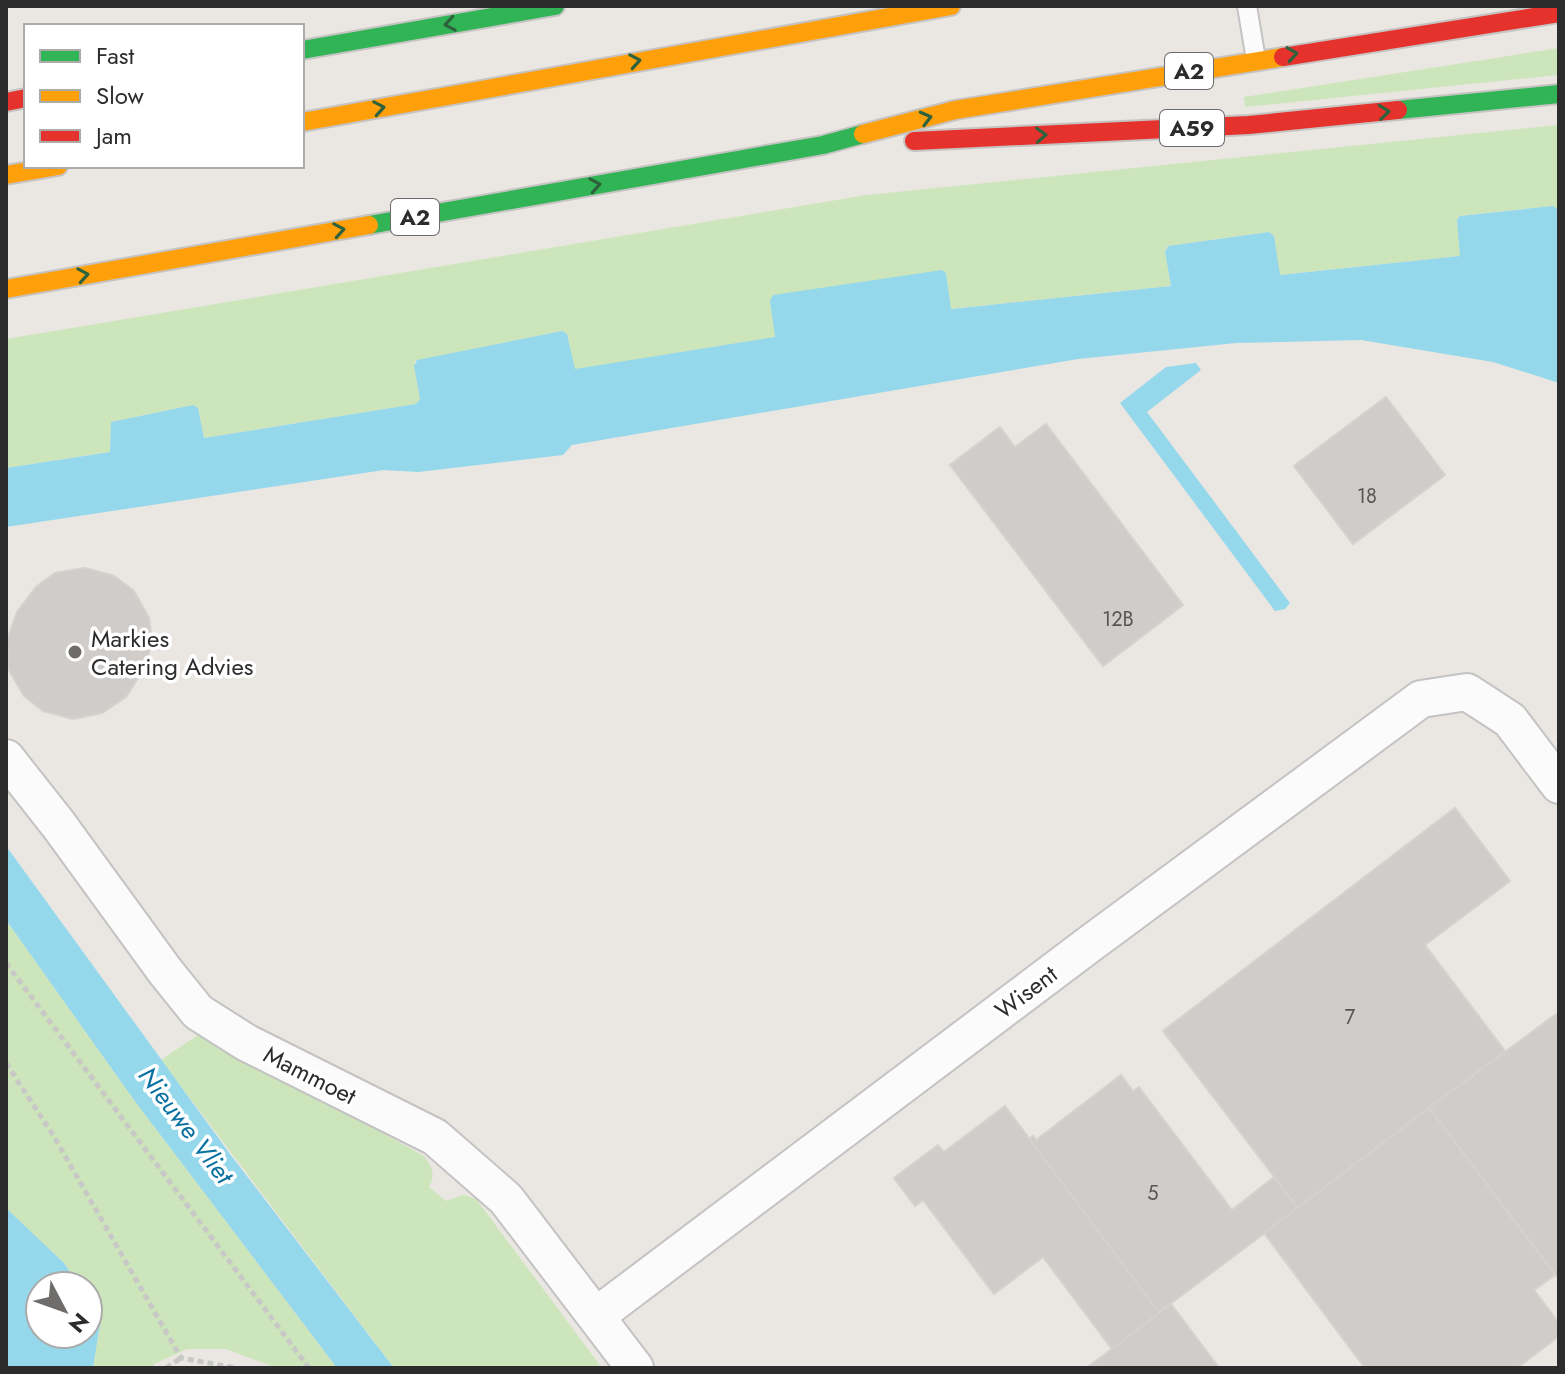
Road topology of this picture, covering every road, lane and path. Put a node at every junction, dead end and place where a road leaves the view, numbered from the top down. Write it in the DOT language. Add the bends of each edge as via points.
graph roads {
  1 [pos="555,6"];
  2 [pos="951,6"];
  3 [pos="1247,6"];
  4 [pos="1559,13"];
  5 [pos="304,50"];
  6 [pos="1256,60"];
  7 [pos="1559,94"];
  8 [pos="304,122"];
  9 [pos="823,145"];
  10 [pos="46,168"];
  11 [pos="6,175"];
  12 [pos="6,289"];
  13 [pos="6,758"];
  14 [pos="1559,785"];
  15 [pos="6,963"];
  16 [pos="6,1063"];
  17 [pos="596,1316"];
  18 [pos="181,1358"];
  19 [pos="166,1368"];
  20 [pos="236,1368"];
  21 [pos="309,1368"];
  22 [pos="635,1368"];
  1 -- 5 [label="highway, one-way"];
  8 -- 2 [label="highway, one-way"];
  3 -- 6 [label="lane"];
  6 -- 4 [label="highway, A2, one-way"];
  9 -- 6 [label="highway, A2, one-way" via="955,110"];
  9 -- 7 [label="highway, A59, one-way" via="1249,125"];
  12 -- 9 [label="highway, A2, one-way"];
  10 -- 11 [label="highway"];
  13 -- 17 [label="street, Mammoet" via="198,1012 247,1043 435,1137 506,1199"];
  14 -- 17 [label="street, Wisent" via="1510,720 1467,692 1421,699"];
  15 -- 21 [label="path"];
  16 -- 18 [label="path"];
  17 -- 22 [label="street, Mammoet"];
  18 -- 19 [label="path"];
  18 -- 20 [label="path"];
}
